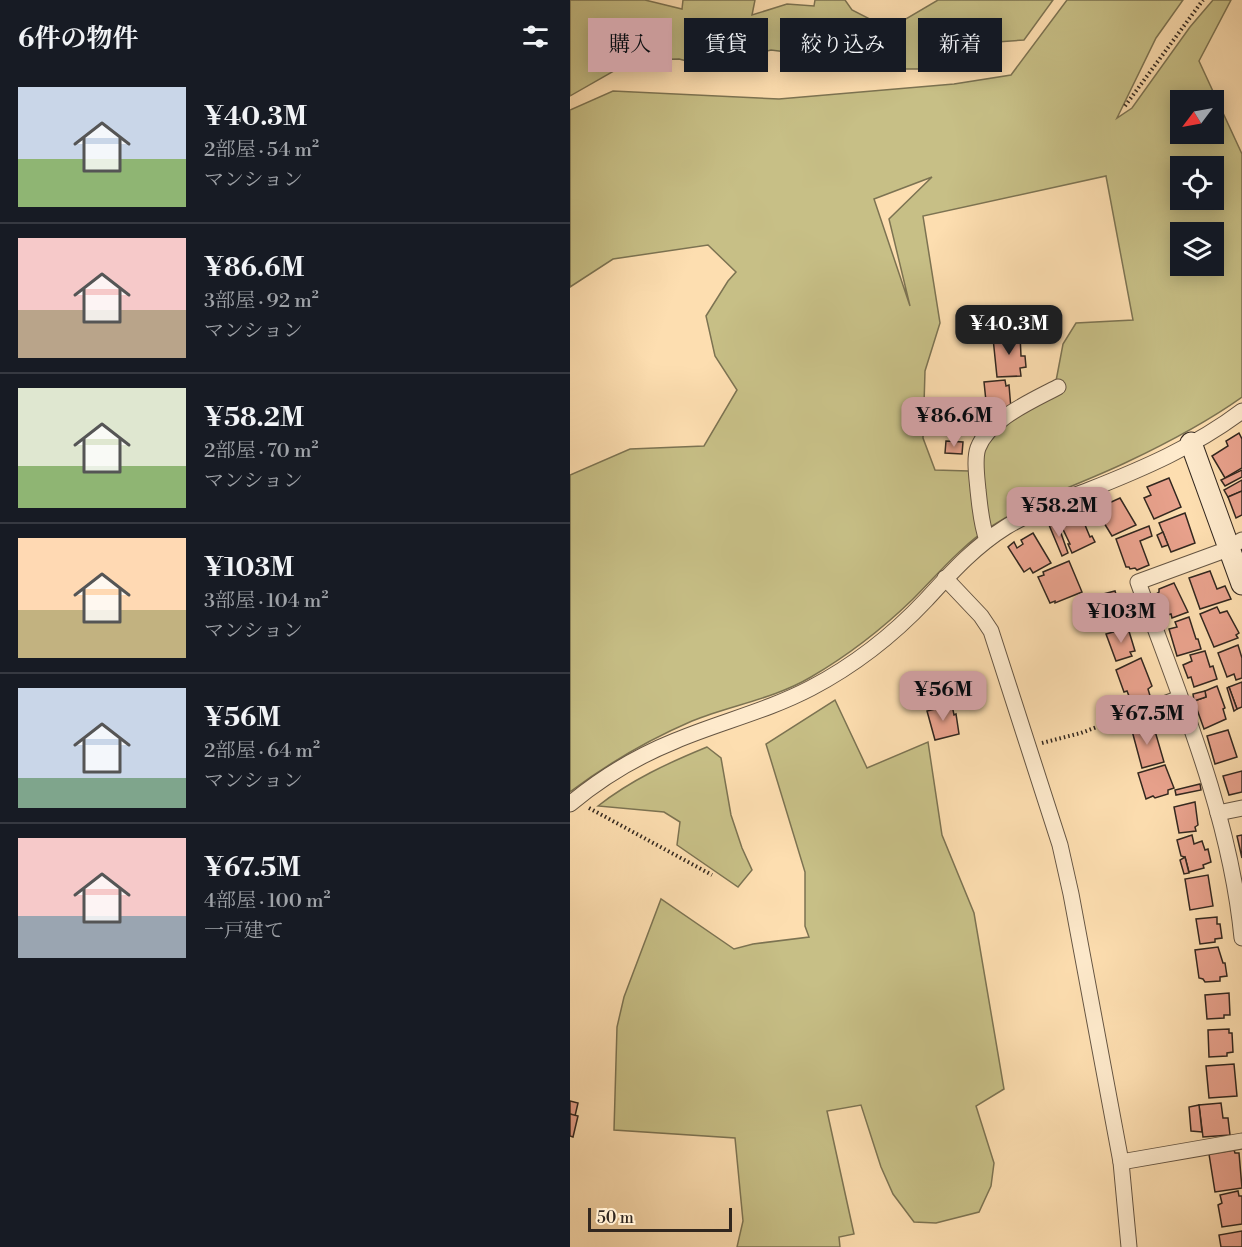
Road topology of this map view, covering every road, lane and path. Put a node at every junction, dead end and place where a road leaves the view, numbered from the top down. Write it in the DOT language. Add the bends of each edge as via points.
graph roads {
  1 [pos="1203,0"];
  2 [pos="1125,106"];
  3 [pos="1058,387"];
  4 [pos="1242,411"];
  5 [pos="1191,443"];
  6 [pos="987,540"];
  7 [pos="1235,544"];
  8 [pos="945,578"];
  9 [pos="1242,584"];
  10 [pos="1180,698"];
  11 [pos="1132,716"];
  12 [pos="1027,747"];
  13 [pos="573,801"];
  14 [pos="1242,808"];
  15 [pos="1218,813"];
  16 [pos="712,875"];
  17 [pos="1242,938"];
  18 [pos="1242,1141"];
  19 [pos="1121,1162"];
  20 [pos="1130,1247"];
  1 -- 2 [label="path"];
  3 -- 6 [label="street" via="997,424 977,450 982,528"];
  4 -- 5 [label="street"];
  5 -- 6 [label="street" via="1147,466 1028,514"];
  5 -- 7 [label="street"];
  6 -- 8 [label="street"];
  7 -- 9 [label="street"];
  7 -- 10 [label="street" via="1138,582"];
  8 -- 12 [label="street" via="991,631"];
  8 -- 13 [label="street" via="896,629 843,670 778,704 642,756"];
  10 -- 11 [label="street"];
  10 -- 15 [label="street"];
  11 -- 12 [label="path"];
  12 -- 19 [label="street" via="1069,884"];
  13 -- 16 [label="path"];
  14 -- 15 [label="street"];
  15 -- 17 [label="street" via="1233,871"];
  18 -- 19 [label="street"];
  19 -- 20 [label="street"];
}
